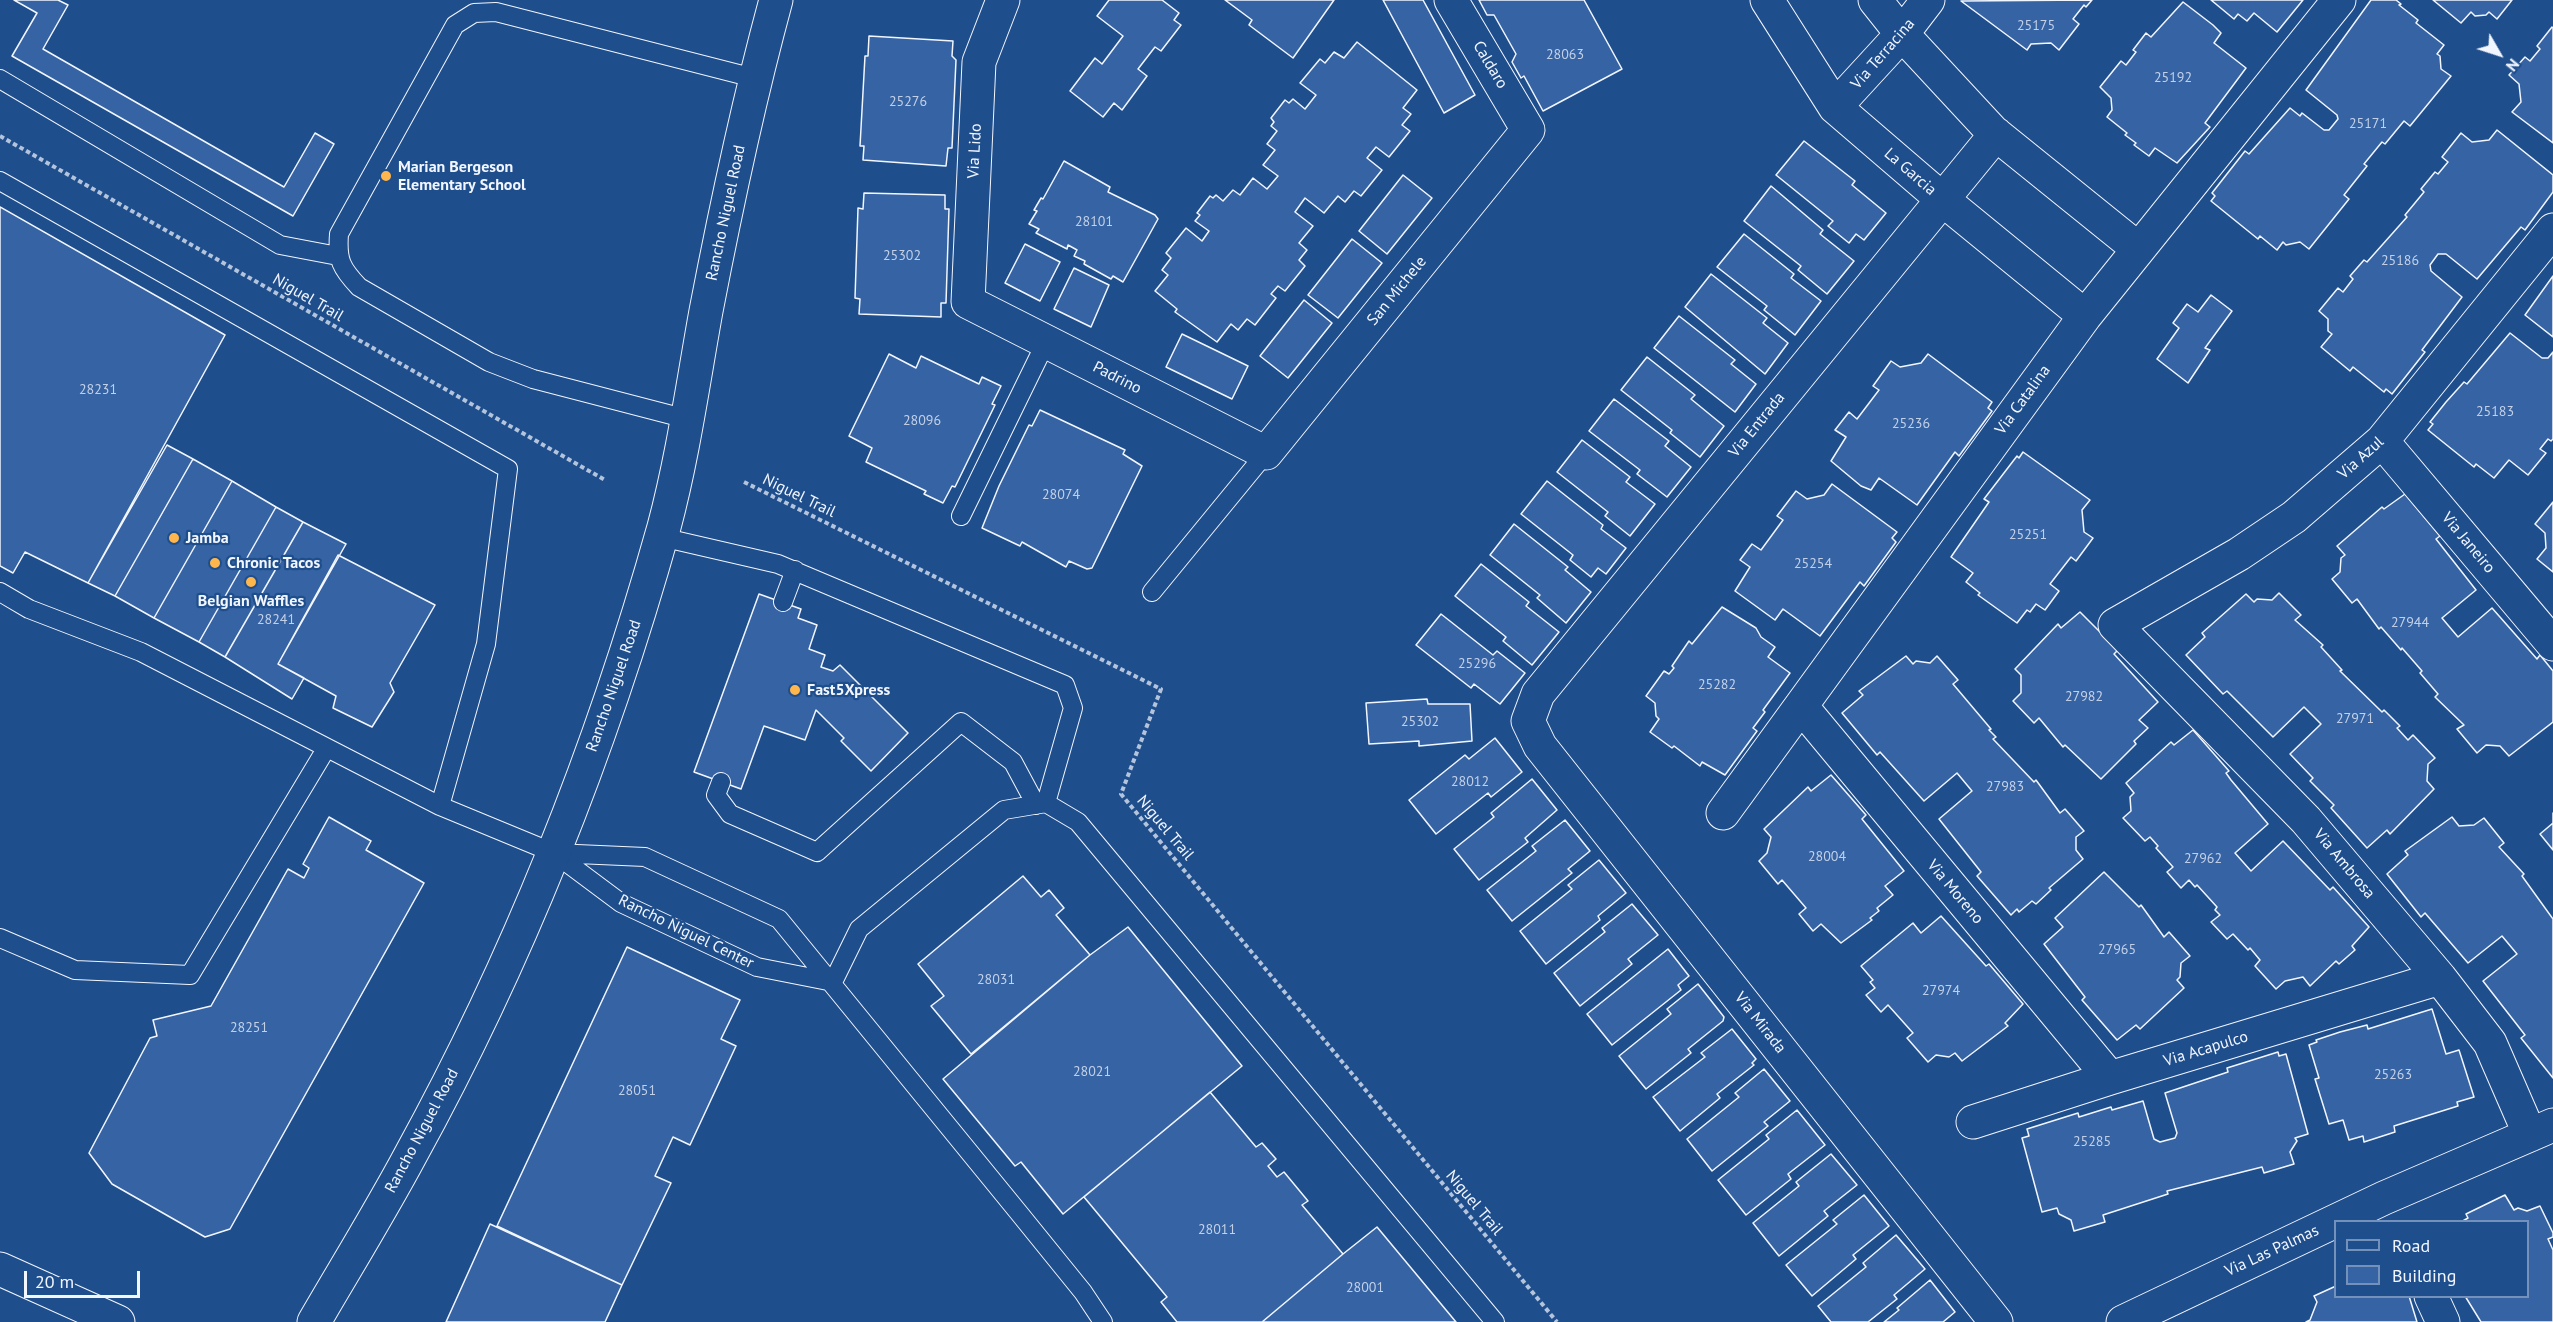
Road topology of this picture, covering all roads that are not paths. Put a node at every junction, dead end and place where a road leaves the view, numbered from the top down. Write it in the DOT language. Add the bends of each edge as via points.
graph roads {
  1 [pos="776,0"];
  2 [pos="1451,0"];
  3 [pos="1767,0"];
  4 [pos="1875,0"];
  5 [pos="1928,0"];
  6 [pos="2339,0"];
  7 [pos="998,1"];
  8 [pos="1902,34"];
  9 [pos="754,78"];
  10 [pos="0,79"];
  11 [pos="1835,107"];
  12 [pos="1528,130"];
  13 [pos="1996,134"];
  14 [pos="0,181"];
  15 [pos="1942,199"];
  16 [pos="2553,230"];
  17 [pos="2137,248"];
  18 [pos="338,255"];
  19 [pos="968,302"];
  20 [pos="2085,316"];
  21 [pos="1046,342"];
  22 [pos="687,419"];
  23 [pos="2382,441"];
  24 [pos="1266,453"];
  25 [pos="961,516"];
  26 [pos="661,537"];
  27 [pos="795,570"];
  28 [pos="0,592"];
  29 [pos="1152,592"];
  30 [pos="783,603"];
  31 [pos="2115,625"];
  32 [pos="2553,644"];
  33 [pos="1801,706"];
  34 [pos="1528,721"];
  35 [pos="326,749"];
  36 [pos="721,782"];
  37 [pos="1041,804"];
  38 [pos="440,806"];
  39 [pos="1723,813"];
  40 [pos="554,853"];
  41 [pos="0,938"];
  42 [pos="2440,978"];
  43 [pos="833,982"];
  44 [pos="2110,1078"];
  45 [pos="1973,1122"];
  46 [pos="2542,1130"];
  47 [pos="2390,1210"];
  48 [pos="2366,1220"];
  49 [pos="2334,1233"];
  50 [pos="0,1269"];
  51 [pos="2432,1298"];
  52 [pos="118,1322"];
  53 [pos="314,1322"];
  54 [pos="1103,1322"];
  55 [pos="1495,1322"];
  56 [pos="1996,1322"];
  57 [pos="2123,1322"];
  58 [pos="2443,1322"];
  1 -- 9 [label="street, Rancho Niguel Road"];
  2 -- 12 [label="street, Caldaro"];
  3 -- 11 [label="street, La Garcia"];
  4 -- 8 [label="street"];
  5 -- 8 [label="street, Via Terracina"];
  6 -- 17 [label="street, Via Catalina"];
  7 -- 19 [label="street, Via Lido" via="979,62"];
  8 -- 11 [label="street, Via Terracina"];
  8 -- 13 [label="street"];
  9 -- 18 [label="lane" via="496,12 474,13 455,25 339,234"];
  9 -- 22 [label="street, Rancho Niguel Road"];
  10 -- 18 [label="lane" via="280,245"];
  11 -- 15 [label="street, La Garcia"];
  12 -- 24 [label="street, San Michele"];
  13 -- 15 [label="street, Via Entrada"];
  13 -- 17 [label="street"];
  14 -- 38 [label="lane" via="508,469 486,644"];
  15 -- 20 [label="street, La Garcia"];
  15 -- 34 [label="street, Via Entrada" via="1538,694"];
  16 -- 23 [label="street, Via Azul"];
  17 -- 20 [label="street, Via Catalina"];
  18 -- 22 [label="lane" via="346,273 359,287 489,362 533,379"];
  19 -- 21 [label="street, Padrino"];
  20 -- 33 [label="street, Via Catalina"];
  21 -- 24 [label="street, Padrino"];
  21 -- 25 [label="lane"];
  22 -- 26 [label="street, Rancho Niguel Road"];
  23 -- 31 [label="street, Via Azul" via="2295,517"];
  23 -- 32 [label="street, Via Janeiro"];
  24 -- 29 [label="lane"];
  26 -- 27 [label="lane"];
  26 -- 40 [label="street, Rancho Niguel Road" via="626,659"];
  27 -- 30 [label="lane"];
  27 -- 37 [label="lane" via="1065,685 1073,708"];
  28 -- 35 [label="lane" via="29,609 141,652"];
  31 -- 42 [label="street, Via Ambrosa" via="2306,820"];
  33 -- 39 [label="street, Via Catalina"];
  33 -- 44 [label="street, Via Moreno"];
  34 -- 56 [label="street, Via Mirada" via="1540,746"];
  35 -- 38 [label="lane"];
  35 -- 41 [label="lane" via="190,975 75,970"];
  36 -- 37 [label="lane" via="716,795 730,814 818,852 961,722 1013,762"];
  37 -- 43 [label="lane" via="1004,810 859,929"];
  37 -- 55 [label="lane" via="1078,822"];
  38 -- 40 [label="lane"];
  40 -- 43 [label="lane, Rancho Niguel Center" via="621,903 757,967"];
  40 -- 43 [label="lane" via="645,857 728,895 779,919"];
  40 -- 53 [label="street, Rancho Niguel Road" via="484,1011 411,1155"];
  42 -- 44 [label="street, Via Acapulco"];
  42 -- 46 [label="street, Via Ambrosa" via="2490,1043"];
  43 -- 54 [label="lane"];
  44 -- 45 [label="street, Via Acapulco"];
  46 -- 47 [label="street, Via Las Palmas"];
  47 -- 48 [label="street, Via Las Palmas"];
  49 -- 57 [label="street, Via Las Palmas"];
  50 -- 52 [label="street"];
  51 -- 58 [label="street"];
}
